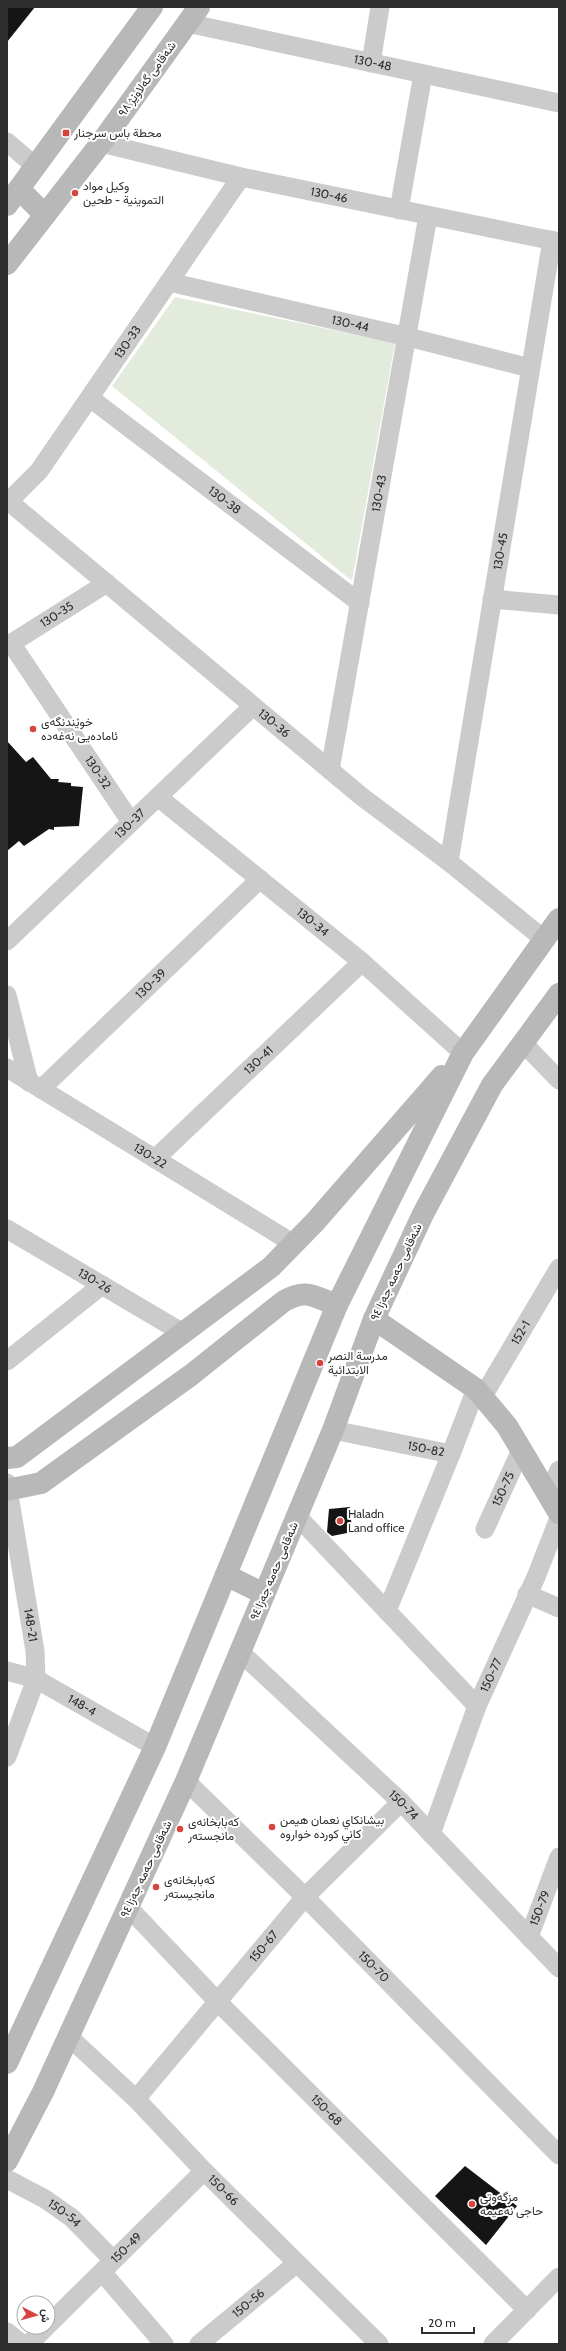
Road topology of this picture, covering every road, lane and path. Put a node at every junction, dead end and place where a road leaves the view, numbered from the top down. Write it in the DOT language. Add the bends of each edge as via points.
graph roads {
  1 [pos="380,7"];
  2 [pos="146,9"];
  3 [pos="193,15"];
  4 [pos="371,63"];
  5 [pos="423,74"];
  6 [pos="559,103"];
  7 [pos="7,142"];
  8 [pos="101,143"];
  9 [pos="35,166"];
  10 [pos="241,177"];
  11 [pos="13,197"];
  12 [pos="399,210"];
  13 [pos="45,215"];
  14 [pos="428,216"];
  15 [pos="555,241"];
  16 [pos="7,264"];
  17 [pos="169,282"];
  18 [pos="408,337"];
  19 [pos="530,368"];
  20 [pos="90,398"];
  21 [pos="8,500"];
  22 [pos="106,583"];
  23 [pos="492,599"];
  24 [pos="360,603"];
  25 [pos="559,605"];
  26 [pos="9,644"];
  27 [pos="253,706"];
  28 [pos="330,770"];
  29 [pos="158,796"];
  30 [pos="132,822"];
  31 [pos="449,862"];
  32 [pos="260,879"];
  33 [pos="559,920"];
  34 [pos="545,940"];
  35 [pos="7,941"];
  36 [pos="362,962"];
  37 [pos="559,994"];
  38 [pos="7,995"];
  39 [pos="523,1043"];
  40 [pos="463,1053"];
  41 [pos="7,1068"];
  42 [pos="559,1080"];
  43 [pos="35,1086"];
  44 [pos="155,1159"];
  45 [pos="7,1229"];
  46 [pos="294,1244"];
  47 [pos="559,1268"];
  48 [pos="102,1285"];
  49 [pos="337,1305"];
  50 [pos="374,1319"];
  51 [pos="183,1333"];
  52 [pos="7,1361"];
  53 [pos="479,1394"];
  54 [pos="334,1430"];
  55 [pos="521,1450"];
  56 [pos="451,1454"];
  57 [pos="7,1458"];
  58 [pos="559,1470"];
  59 [pos="7,1488"];
  60 [pos="548,1495"];
  61 [pos="559,1513"];
  62 [pos="297,1516"];
  63 [pos="559,1518"];
  64 [pos="485,1529"];
  65 [pos="226,1575"];
  66 [pos="264,1594"];
  67 [pos="527,1594"];
  68 [pos="559,1608"];
  69 [pos="387,1611"];
  70 [pos="240,1652"];
  71 [pos="7,1671"];
  72 [pos="36,1679"];
  73 [pos="477,1706"];
  74 [pos="155,1747"];
  75 [pos="7,1757"];
  76 [pos="186,1781"];
  77 [pos="402,1802"];
  78 [pos="431,1834"];
  79 [pos="559,1857"];
  80 [pos="305,1897"];
  81 [pos="128,1907"];
  82 [pos="529,1937"];
  83 [pos="559,1968"];
  84 [pos="218,2002"];
  85 [pos="68,2036"];
  86 [pos="7,2063"];
  87 [pos="136,2099"];
  88 [pos="559,2155"];
  89 [pos="7,2161"];
  90 [pos="204,2171"];
  91 [pos="7,2179"];
  92 [pos="297,2263"];
  93 [pos="107,2266"];
  94 [pos="559,2277"];
  95 [pos="527,2310"];
  96 [pos="56,2317"];
  97 [pos="7,2332"];
  98 [pos="38,2335"];
  99 [pos="22,2344"];
  100 [pos="28,2344"];
  101 [pos="164,2344"];
  102 [pos="199,2344"];
  103 [pos="378,2344"];
  104 [pos="494,2344"];
  1 -- 4 [label="street"];
  2 -- 9 [label="main road"];
  3 -- 4 [label="street, 130-48"];
  3 -- 8 [label="main road, شەقامی گەلاوێژ ٩٨"];
  4 -- 5 [label="street, 130-48"];
  5 -- 6 [label="street, 130-48"];
  5 -- 12 [label="street"];
  7 -- 9 [label="street"];
  8 -- 10 [label="street, 130-46"];
  8 -- 13 [label="main road, شەقامی گەلاوێژ ٩٨"];
  9 -- 11 [label="main road"];
  10 -- 12 [label="street, 130-46"];
  10 -- 17 [label="street, 130-33"];
  11 -- 13 [label="main road"];
  12 -- 14 [label="street, 130-46"];
  13 -- 16 [label="main road, شەقامی گەلاوێژ ٩٨"];
  14 -- 15 [label="street, 130-46"];
  14 -- 18 [label="street, 130-43"];
  15 -- 19 [label="street, 130-45"];
  17 -- 18 [label="street, 130-44"];
  17 -- 20 [label="street, 130-33"];
  18 -- 19 [label="street, 130-44"];
  18 -- 24 [label="street, 130-43"];
  19 -- 23 [label="street, 130-45"];
  20 -- 21 [label="street, 130-33" via="39,472"];
  20 -- 24 [label="street, 130-38"];
  21 -- 22 [label="street, 130-36"];
  22 -- 26 [label="street, 130-35"];
  22 -- 27 [label="street, 130-36"];
  23 -- 25 [label="street"];
  23 -- 31 [label="street, 130-45"];
  24 -- 28 [label="street, 130-43"];
  26 -- 30 [label="street, 130-32"];
  27 -- 28 [label="street, 130-36"];
  27 -- 29 [label="street, 130-37"];
  28 -- 31 [label="street, 130-36"];
  29 -- 30 [label="street, 130-37"];
  29 -- 32 [label="street, 130-34"];
  30 -- 35 [label="street, 130-37"];
  31 -- 34 [label="street, 130-36"];
  32 -- 36 [label="street, 130-34"];
  32 -- 43 [label="street, 130-39"];
  33 -- 34 [label="main road"];
  34 -- 40 [label="main road"];
  36 -- 40 [label="street, 130-34"];
  36 -- 44 [label="street, 130-41"];
  37 -- 39 [label="main road, شەقامی حەمە جەزا ٩٤"];
  38 -- 43 [label="street"];
  39 -- 42 [label="street"];
  39 -- 50 [label="main road, شەقامی حەمە جەزا ٩٤" via="492,1085 423,1214"];
  40 -- 46 [label="main road"];
  40 -- 49 [label="main road"];
  41 -- 43 [label="street, 130-22"];
  43 -- 44 [label="street, 130-22"];
  44 -- 46 [label="street, 130-22"];
  45 -- 48 [label="street, 130-26"];
  46 -- 51 [label="main road" via="271,1267"];
  47 -- 53 [label="street, 152-1"];
  48 -- 51 [label="street, 130-26"];
  48 -- 52 [label="street"];
  49 -- 59 [label="main road" via="320,1298 297,1294 284,1301 191,1375 41,1483"];
  49 -- 65 [label="main road"];
  50 -- 53 [label="main road"];
  50 -- 54 [label="main road, شەقامی حەمە جەزا ٩٤"];
  51 -- 57 [label="main road" via="17,1457"];
  53 -- 55 [label="main road" via="507,1426"];
  53 -- 56 [label="street, 150-82"];
  54 -- 56 [label="street, 150-82"];
  54 -- 62 [label="main road, شەقامی حەمە جەزا ٩٤"];
  55 -- 60 [label="main road"];
  55 -- 64 [label="street, 150-75"];
  56 -- 69 [label="street"];
  58 -- 60 [label="street"];
  59 -- 72 [label="street, 148-21" via="35,1651"];
  60 -- 61 [label="main road"];
  62 -- 66 [label="main road, شەقامی حەمە جەزا ٩٤"];
  62 -- 69 [label="street"];
  63 -- 67 [label="street, 150-77"];
  65 -- 66 [label="main road"];
  65 -- 74 [label="main road"];
  66 -- 70 [label="main road, شەقامی حەمە جەزا ٩٤"];
  67 -- 68 [label="street"];
  67 -- 73 [label="street, 150-77"];
  69 -- 73 [label="street"];
  70 -- 76 [label="main road, شەقامی حەمە جەزا ٩٤"];
  70 -- 77 [label="street, 150-74"];
  71 -- 72 [label="street, 148-4"];
  72 -- 74 [label="street, 148-4"];
  72 -- 75 [label="street, 148-21"];
  73 -- 78 [label="street, 150-77"];
  74 -- 86 [label="main road"];
  76 -- 80 [label="street, 150-70"];
  76 -- 81 [label="main road, شەقامی حەمە جەزا ٩٤"];
  77 -- 78 [label="street, 150-74"];
  77 -- 80 [label="street, 150-67"];
  78 -- 82 [label="street, 150-74"];
  79 -- 82 [label="street, 150-79"];
  80 -- 84 [label="street, 150-67"];
  80 -- 88 [label="street, 150-70"];
  81 -- 84 [label="street, 150-68"];
  81 -- 85 [label="main road, شەقامی حەمە جەزا ٩٤"];
  82 -- 83 [label="street, 150-74"];
  84 -- 87 [label="street, 150-67"];
  84 -- 95 [label="street, 150-68"];
  85 -- 87 [label="street, 150-66"];
  85 -- 89 [label="main road, شەقامی حەمە جەزا ٩٤" via="43,2092"];
  87 -- 90 [label="street, 150-66"];
  90 -- 92 [label="street, 150-66"];
  90 -- 93 [label="street, 150-49"];
  91 -- 93 [label="street, 150-54" via="45,2199 72,2218"];
  92 -- 102 [label="street, 150-56"];
  92 -- 103 [label="street, 150-66"];
  93 -- 96 [label="street, 150-49"];
  93 -- 101 [label="street"];
  94 -- 95 [label="street"];
  95 -- 104 [label="street"];
  97 -- 99 [label="street"];
  98 -- 100 [label="street"];
}
